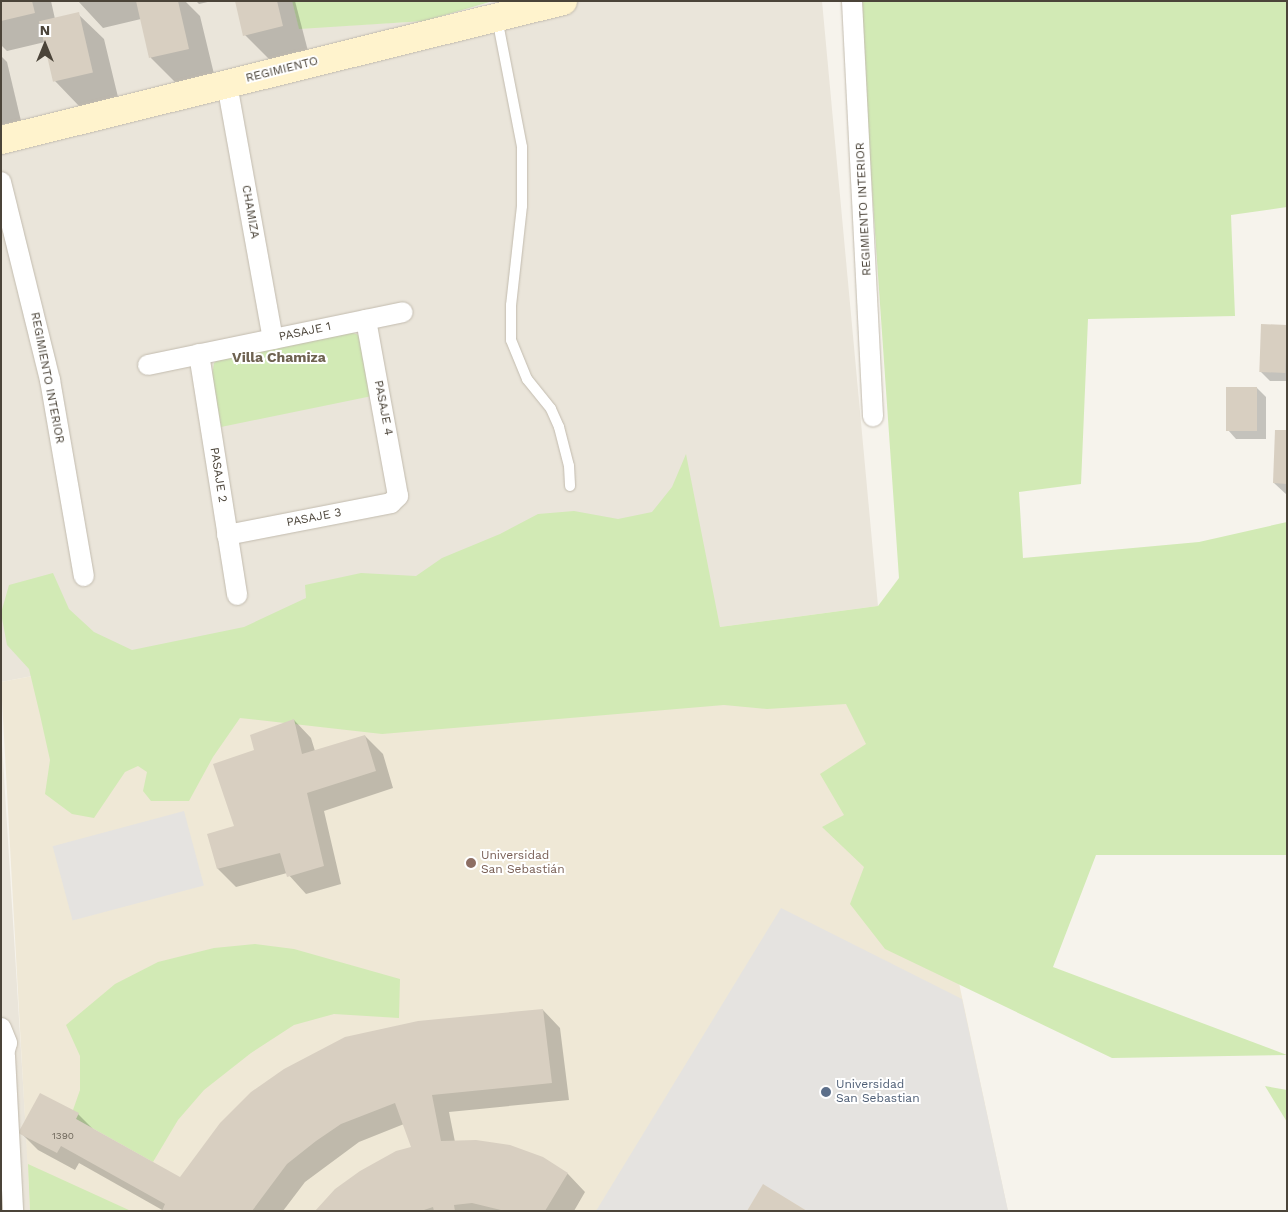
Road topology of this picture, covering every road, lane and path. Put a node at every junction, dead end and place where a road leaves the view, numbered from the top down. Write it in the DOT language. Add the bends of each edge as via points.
graph roads {
  1 [pos="563,1"];
  2 [pos="852,1"];
  3 [pos="497,17"];
  4 [pos="227,84"];
  5 [pos="1,140"];
  6 [pos="1,182"];
  7 [pos="403,312"];
  8 [pos="366,320"];
  9 [pos="273,339"];
  10 [pos="199,354"];
  11 [pos="148,365"];
  12 [pos="873,416"];
  13 [pos="570,486"];
  14 [pos="398,496"];
  15 [pos="227,535"];
  16 [pos="84,576"];
  17 [pos="237,595"];
  18 [pos="1,1028"];
  19 [pos="3,1060"];
  20 [pos="13,1211"];
  1 -- 3 [label="main road, REGIMIENTO"];
  2 -- 12 [label="street, REGIMIENTO INTERIOR"];
  3 -- 4 [label="main road, REGIMIENTO"];
  3 -- 13 [label="lane" via="522,147 522,206 510,305 511,340 527,379 540,393 560,427 570,466"];
  4 -- 5 [label="main road, REGIMIENTO"];
  4 -- 9 [label="street, CHAMIZA"];
  6 -- 16 [label="street, REGIMIENTO INTERIOR" via="50,380"];
  7 -- 8 [label="street, PASAJE 1"];
  8 -- 9 [label="street, PASAJE 1"];
  8 -- 14 [label="street, PASAJE 4"];
  9 -- 10 [label="street, PASAJE 1"];
  10 -- 11 [label="street, PASAJE 1"];
  10 -- 15 [label="street, PASAJE 2"];
  14 -- 15 [label="street, PASAJE 3" via="392,503"];
  15 -- 17 [label="street, PASAJE 2"];
  18 -- 19 [label="street" via="7,1043"];
  19 -- 20 [label="street"];
}
